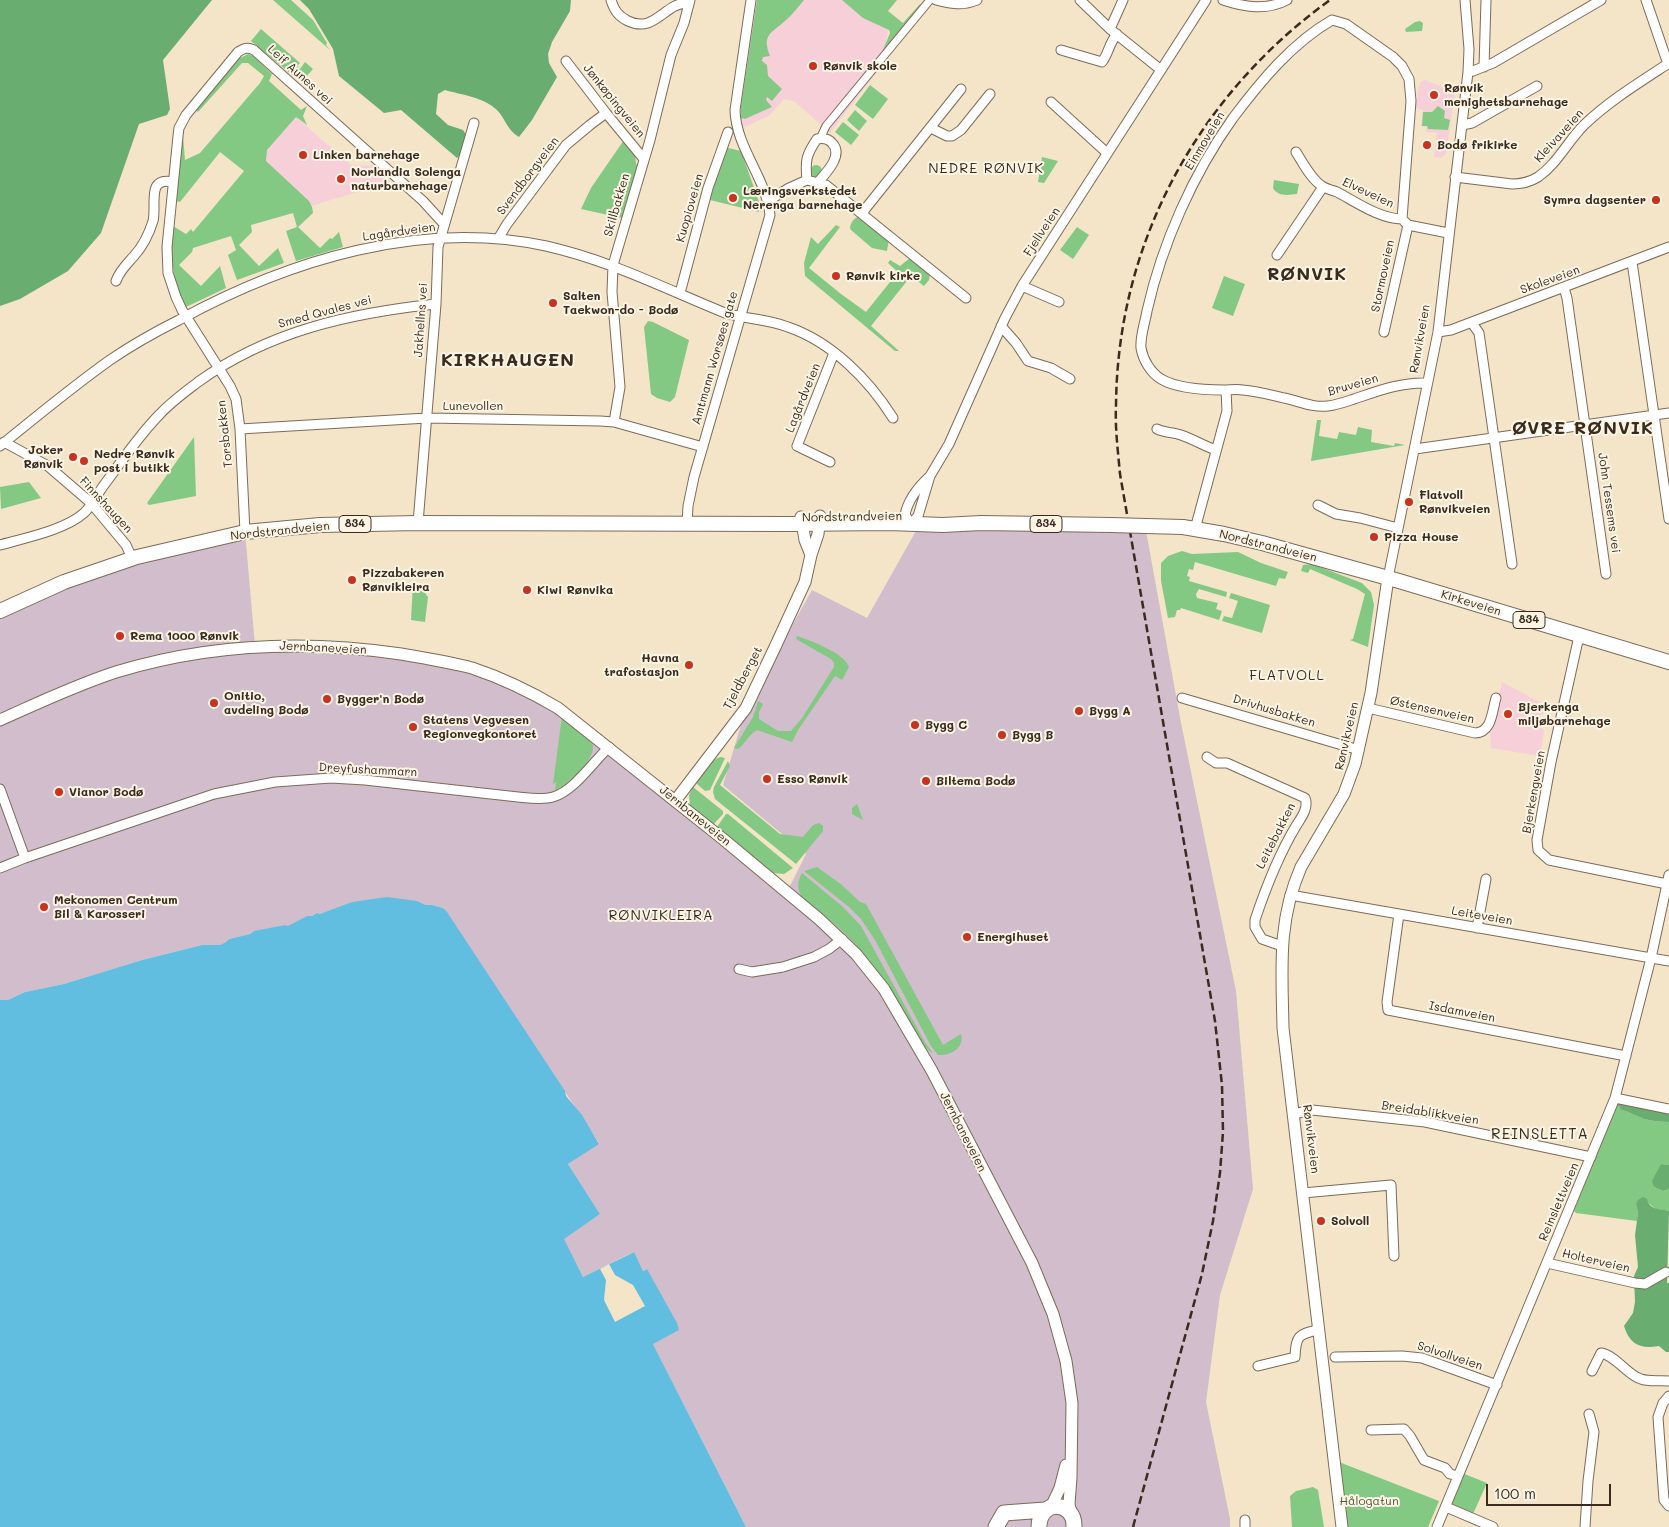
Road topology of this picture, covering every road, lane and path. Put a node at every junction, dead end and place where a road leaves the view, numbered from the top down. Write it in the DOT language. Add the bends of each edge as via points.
graph roads {
  1 [pos="611,0"];
  2 [pos="751,0"];
  3 [pos="930,0"];
  4 [pos="936,0"];
  5 [pos="977,0"];
  6 [pos="1080,0"];
  7 [pos="1122,0"];
  8 [pos="1206,0"];
  9 [pos="1223,0"];
  10 [pos="1287,0"];
  11 [pos="1465,0"];
  12 [pos="1486,0"];
  13 [pos="1600,0"];
  14 [pos="1646,0"];
  15 [pos="689,2"];
  16 [pos="1114,31"];
  17 [pos="1061,50"];
  18 [pos="566,61"];
  19 [pos="1669,64"];
  20 [pos="1484,67"];
  21 [pos="1161,70"];
  22 [pos="1468,72"];
  23 [pos="1537,86"];
  24 [pos="961,89"];
  25 [pos="990,94"];
  26 [pos="1051,102"];
  27 [pos="606,114"];
  28 [pos="474,123"];
  29 [pos="1462,125"];
  30 [pos="931,128"];
  31 [pos="728,132"];
  32 [pos="820,139"];
  33 [pos="1296,152"];
  34 [pos="1107,153"];
  35 [pos="643,158"];
  36 [pos="1455,177"];
  37 [pos="807,180"];
  38 [pos="173,182"];
  39 [pos="818,182"];
  40 [pos="1323,187"];
  41 [pos="768,201"];
  42 [pos="862,213"];
  43 [pos="1405,222"];
  44 [pos="444,224"];
  45 [pos="1448,233"];
  46 [pos="440,238"];
  47 [pos="498,239"];
  48 [pos="1669,247"];
  49 [pos="1277,255"];
  50 [pos="1632,262"];
  51 [pos="613,266"];
  52 [pos="116,281"];
  53 [pos="1022,286"];
  54 [pos="1564,288"];
  55 [pos="680,293"];
  56 [pos="966,298"];
  57 [pos="1059,302"];
  58 [pos="436,304"];
  59 [pos="186,316"];
  60 [pos="740,318"];
  61 [pos="1472,322"];
  62 [pos="1001,326"];
  63 [pos="1384,332"];
  64 [pos="1438,332"];
  65 [pos="834,353"];
  66 [pos="219,367"];
  67 [pos="1070,379"];
  68 [pos="1427,383"];
  69 [pos="1226,390"];
  70 [pos="1669,413"];
  71 [pos="1654,415"];
  72 [pos="427,418"];
  73 [pos="893,418"];
  74 [pos="614,422"];
  75 [pos="1585,425"];
  76 [pos="240,429"];
  77 [pos="1157,429"];
  78 [pos="1494,437"];
  79 [pos="2,444"];
  80 [pos="703,447"];
  81 [pos="1415,449"];
  82 [pos="1216,450"];
  83 [pos="830,462"];
  84 [pos="930,476"];
  85 [pos="91,503"];
  86 [pos="1318,505"];
  87 [pos="911,518"];
  88 [pos="1669,519"];
  89 [pos="820,520"];
  90 [pos="801,521"];
  91 [pos="418,523"];
  92 [pos="687,524"];
  93 [pos="1398,528"];
  94 [pos="1195,529"];
  95 [pos="245,532"];
  96 [pos="0,546"];
  97 [pos="811,555"];
  98 [pos="132,558"];
  99 [pos="1512,564"];
  100 [pos="1606,574"];
  101 [pos="1388,578"];
  102 [pos="0,611"];
  103 [pos="1579,636"];
  104 [pos="1669,662"];
  105 [pos="1182,698"];
  106 [pos="1496,698"];
  107 [pos="1368,708"];
  108 [pos="0,720"];
  109 [pos="609,747"];
  110 [pos="1359,750"];
  111 [pos="1207,757"];
  112 [pos="0,789"];
  113 [pos="675,801"];
  114 [pos="25,858"];
  115 [pos="0,868"];
  116 [pos="1486,879"];
  117 [pos="1668,880"];
  118 [pos="1290,895"];
  119 [pos="1399,914"];
  120 [pos="1665,916"];
  121 [pos="1477,928"];
  122 [pos="842,939"];
  123 [pos="1282,946"];
  124 [pos="1651,958"];
  125 [pos="1669,961"];
  126 [pos="739,970"];
  127 [pos="1626,1056"];
  128 [pos="1615,1098"];
  129 [pos="1669,1109"];
  130 [pos="1294,1114"];
  131 [pos="1591,1157"];
  132 [pos="1303,1193"];
  133 [pos="1394,1256"];
  134 [pos="1547,1263"];
  135 [pos="1666,1272"];
  136 [pos="1318,1330"];
  137 [pos="1335,1357"];
  138 [pos="1258,1366"];
  139 [pos="1592,1371"];
  140 [pos="1669,1381"];
  141 [pos="1497,1384"];
  142 [pos="1669,1396"];
  143 [pos="1590,1414"];
  144 [pos="1372,1430"];
  145 [pos="1070,1443"];
  146 [pos="1458,1476"];
  147 [pos="1669,1506"];
  148 [pos="1446,1507"];
  149 [pos="1048,1509"];
  150 [pos="1004,1512"];
  151 [pos="1072,1520"];
  152 [pos="996,1527"];
  153 [pos="1034,1527"];
  154 [pos="1039,1527"];
  155 [pos="1342,1527"];
  156 [pos="1437,1527"];
  157 [pos="1493,1527"];
  158 [pos="1585,1527"];
  1 -- 15 [label="street" via="615,11 623,18 642,24"];
  2 -- 41 [label="street, Amtmann Worsøes gate" via="736,120 742,142"];
  3 -- 32 [label="street" via="826,126"];
  4 -- 5 [label="street" via="959,4"];
  6 -- 16 [label="street"];
  7 -- 16 [label="street"];
  8 -- 21 [label="street, Fjellveien"];
  9 -- 10 [label="street" via="1260,7"];
  11 -- 22 [label="street, Rønvikveien"];
  12 -- 20 [label="street"];
  13 -- 20 [label="street"];
  14 -- 19 [label="street"];
  15 -- 35 [label="street, Skillbakken"];
  16 -- 17 [label="street" via="1102,62"];
  16 -- 21 [label="street"];
  18 -- 27 [label="street, Jønkøpingveien"];
  19 -- 36 [label="street, Kleivaveien" via="1593,116 1535,179 1512,184"];
  20 -- 22 [label="street"];
  21 -- 34 [label="street, Fjellveien"];
  22 -- 29 [label="street, Rønvikveien"];
  23 -- 29 [label="street" via="1472,123"];
  24 -- 30 [label="street"];
  25 -- 30 [label="street" via="957,133 947,136"];
  26 -- 34 [label="street"];
  27 -- 35 [label="street, Jønkøpingveien"];
  27 -- 47 [label="street, Svendborgveien" via="566,145"];
  28 -- 44 [label="street, Jakhellns vei"];
  29 -- 36 [label="street, Rønvikveien"];
  30 -- 42 [label="street"];
  31 -- 55 [label="street, Kuopioveien" via="708,188"];
  32 -- 37 [label="street" via="813,145 805,163"];
  32 -- 39 [label="street" via="832,142 837,154"];
  33 -- 40 [label="street, Elveveien"];
  34 -- 53 [label="street, Fjellveien"];
  35 -- 51 [label="street, Skillbakken"];
  36 -- 45 [label="street, Rønvikveien"];
  37 -- 39 [label="street"];
  37 -- 41 [label="street"];
  38 -- 44 [label="street, Leif Aunes vei" via="182,121 238,52 249,48 416,195"];
  38 -- 52 [label="street" via="158,182 148,234"];
  38 -- 59 [label="street, Leif Aunes vei" via="167,263 176,297"];
  39 -- 42 [label="street" via="836,191"];
  40 -- 43 [label="street, Elveveien"];
  40 -- 49 [label="street, Elveveien"];
  41 -- 60 [label="street, Amtmann Worsøes gate" via="770,215"];
  42 -- 56 [label="street"];
  43 -- 45 [label="street"];
  43 -- 63 [label="street, Stormoveien"];
  43 -- 69 [label="street, Einmoveien" via="1409,79 1393,56 1346,24 1332,20 1289,54 1227,127 1186,199 1156,278 1141,338 1146,364 1155,375 1170,383"];
  44 -- 46 [label="street, Jakhellns vei"];
  45 -- 64 [label="street, Rønvikveien"];
  46 -- 47 [label="street, Lagårdveien"];
  46 -- 58 [label="street, Jakhellns vei"];
  46 -- 59 [label="street, Lagårdveien" via="358,250 306,264 241,289"];
  47 -- 51 [label="street, Lagårdveien" via="554,248"];
  48 -- 50 [label="street, Skoleveien"];
  50 -- 54 [label="street, Skoleveien"];
  50 -- 71 [label="street"];
  51 -- 55 [label="street, Lagårdveien"];
  51 -- 74 [label="street, Skillbakken" via="620,388"];
  53 -- 57 [label="street"];
  53 -- 62 [label="street, Fjellveien"];
  54 -- 61 [label="street, Skoleveien"];
  54 -- 75 [label="street, John Tessems vei"];
  55 -- 60 [label="street, Lagårdveien"];
  58 -- 66 [label="street, Smed Qvales vei" via="356,315 287,334"];
  58 -- 72 [label="street, Jakhellns vei"];
  59 -- 66 [label="street, Torsbakken"];
  59 -- 79 [label="street, Lagårdveien" via="110,360"];
  60 -- 65 [label="street, Lagårdveien" via="788,326 810,336"];
  60 -- 80 [label="street, Amtmann Worsøes gate"];
  61 -- 64 [label="street, Skoleveien"];
  61 -- 78 [label="street" via="1479,334"];
  62 -- 67 [label="street" via="1028,361 1051,368"];
  62 -- 84 [label="street, Fjellveien" via="949,444"];
  64 -- 68 [label="street, Rønvikveien"];
  65 -- 73 [label="street, Lagårdveien" via="868,385"];
  65 -- 83 [label="street, Lagårdveien" via="797,446"];
  66 -- 76 [label="street, Torsbakken" via="236,399"];
  66 -- 85 [label="street, Smed Qvales vei" via="160,413"];
  68 -- 69 [label="street, Bruveien" via="1397,385 1329,406 1309,405 1241,389"];
  68 -- 81 [label="street, Rønvikveien"];
  69 -- 82 [label="street" via="1227,411"];
  70 -- 71 [label="street"];
  71 -- 75 [label="street"];
  71 -- 88 [label="street"];
  72 -- 74 [label="street, Lunevollen"];
  72 -- 76 [label="street, Lunevollen"];
  72 -- 91 [label="street, Jakhellns vei"];
  74 -- 80 [label="street, Lunevollen"];
  75 -- 78 [label="street"];
  75 -- 100 [label="street, John Tessems vei"];
  76 -- 95 [label="street, Torsbakken"];
  77 -- 82 [label="street" via="1176,433"];
  78 -- 81 [label="street"];
  78 -- 99 [label="street"];
  79 -- 85 [label="street, Finnshaugen" via="48,466"];
  80 -- 92 [label="street, Amtmann Worsøes gate" via="688,506"];
  81 -- 93 [label="street, Rønvikveien"];
  82 -- 94 [label="street"];
  84 -- 87 [label="street, Fjellveien"];
  84 -- 87 [label="street, Fjellveien" via="919,486 906,508"];
  85 -- 96 [label="street, Smed Qvales vei" via="83,514 58,527"];
  85 -- 98 [label="street, Finnshaugen" via="126,545"];
  86 -- 93 [label="street" via="1336,514"];
  87 -- 89 [label="main road, Nordstrandveien / 834"];
  87 -- 94 [label="main road, Nordstrandveien / 834, bridge"];
  89 -- 90 [label="main road, Nordstrandveien / 834"];
  89 -- 97 [label="street, Tjeldberget"];
  90 -- 92 [label="main road, Nordstrandveien / 834"];
  90 -- 97 [label="street"];
  91 -- 92 [label="main road, Nordstrandveien / 834"];
  91 -- 95 [label="main road, Nordstrandveien / 834" via="320,525"];
  93 -- 101 [label="street, Rønvikveien"];
  94 -- 101 [label="main road, Nordstrandveien / 834" via="1262,543"];
  95 -- 98 [label="main road, Nordstrandveien / 834"];
  97 -- 113 [label="street, Tjeldberget" via="800,596 746,708"];
  98 -- 102 [label="main road, Nordstrandveien / 834" via="64,582"];
  101 -- 103 [label="main road, Kirkeveien / 834"];
  101 -- 107 [label="street, Rønvikveien"];
  103 -- 104 [label="main road, Kirkeveien / 834"];
  103 -- 117 [label="street, Bjerkengveien" via="1551,762 1538,850 1549,860"];
  105 -- 110 [label="street, Drivhusbakken"];
  106 -- 107 [label="street, Østensenveien" via="1488,728 1480,733"];
  107 -- 110 [label="street, Rønvikveien"];
  108 -- 109 [label="street, Jernbaneveien" via="115,673 176,657 254,646 306,646 385,652 471,668 558,708"];
  109 -- 113 [label="street, Jernbaneveien"];
  109 -- 114 [label="street, Dreyfushammarn" via="576,782 554,797 518,797 331,778 275,782 214,794"];
  110 -- 118 [label="street, Rønvikveien" via="1344,794 1301,867"];
  111 -- 123 [label="street, Leitebakken" via="1305,798 1307,803 1273,868 1255,920 1262,939"];
  112 -- 114 [label="street"];
  113 -- 122 [label="street, Jernbaneveien"];
  114 -- 115 [label="street, Dreyfushammarn"];
  116 -- 121 [label="street"];
  117 -- 120 [label="street, Reinslettveien"];
  118 -- 119 [label="street, Leiteveien"];
  118 -- 123 [label="street, Rønvikveien"];
  119 -- 121 [label="street, Leiteveien"];
  119 -- 127 [label="street, Isdamveien" via="1388,1010"];
  120 -- 124 [label="street, Reinslettveien"];
  121 -- 124 [label="street, Leiteveien"];
  122 -- 126 [label="street" via="814,957 783,968 752,972"];
  122 -- 145 [label="street, Jernbaneveien" via="884,989 905,1024 1032,1263 1053,1314 1066,1361 1072,1403"];
  123 -- 130 [label="street, Rønvikveien" via="1283,1028"];
  124 -- 125 [label="street, Leiteveien"];
  124 -- 127 [label="street, Reinslettveien"];
  127 -- 128 [label="street, Reinslettveien"];
  128 -- 129 [label="street"];
  128 -- 131 [label="street, Reinslettveien"];
  130 -- 131 [label="street, Breidablikkveien" via="1312,1110 1425,1122"];
  130 -- 132 [label="street, Rønvikveien"];
  131 -- 134 [label="street, Reinslettveien"];
  132 -- 133 [label="street" via="1391,1185"];
  132 -- 136 [label="street, Rønvikveien"];
  134 -- 135 [label="street, Holterveien" via="1645,1284"];
  134 -- 141 [label="street, Reinslettveien"];
  136 -- 138 [label="street" via="1303,1332 1297,1338 1295,1357"];
  136 -- 155 [label="street, Rønvikveien"];
  137 -- 141 [label="street, Solvollveien" via="1422,1358"];
  139 -- 140 [label="street" via="1598,1356 1604,1353 1640,1379"];
  141 -- 146 [label="street, Reinslettveien"];
  142 -- 147 [label="street" via="1658,1417 1664,1500"];
  143 -- 158 [label="street" via="1594,1432"];
  144 -- 146 [label="street" via="1404,1429 1424,1460"];
  145 -- 149 [label="street, Jernbaneveien" via="1060,1488"];
  145 -- 151 [label="street, Jernbaneveien" via="1069,1504"];
  146 -- 148 [label="street, Reinslettveien"];
  148 -- 156 [label="street, Reinslettveien"];
  148 -- 157 [label="street"];
  149 -- 150 [label="highway"];
  149 -- 151 [label="highway, Jernbaneveien" via="1064,1508"];
  149 -- 154 [label="highway, Jernbaneveien" via="1039,1520"];
  150 -- 152 [label="highway"];
  150 -- 153 [label="highway"];
}
